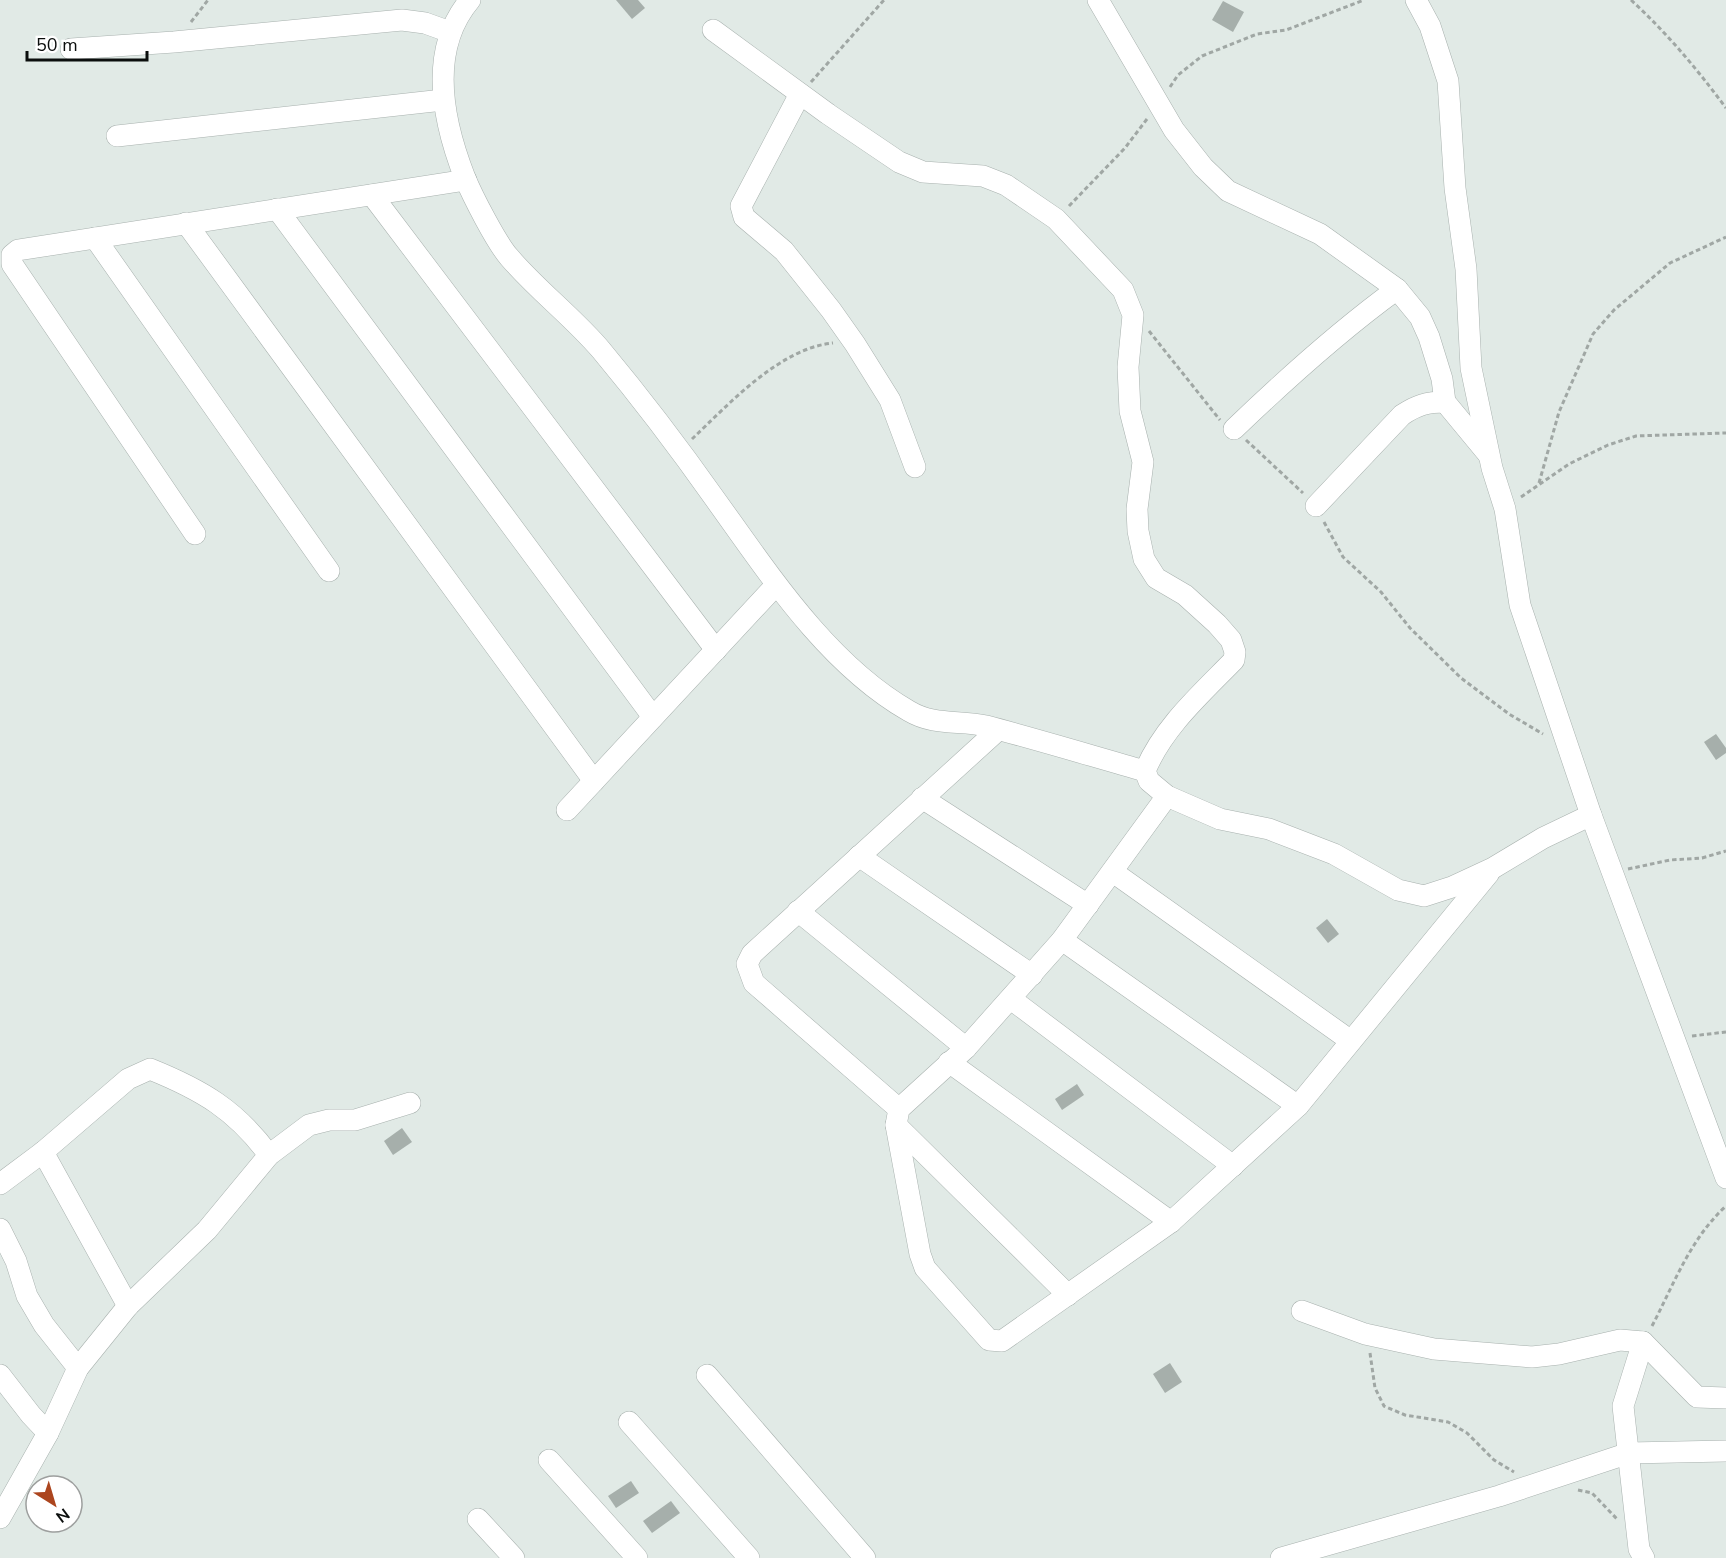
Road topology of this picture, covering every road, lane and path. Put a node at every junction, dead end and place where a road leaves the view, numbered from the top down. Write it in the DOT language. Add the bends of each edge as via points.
graph roads {
  1 [pos="470,0"];
  2 [pos="884,0"];
  3 [pos="1098,0"];
  4 [pos="1364,0"];
  5 [pos="1416,0"];
  6 [pos="1631,0"];
  7 [pos="713,30"];
  8 [pos="450,32"];
  9 [pos="71,49"];
  10 [pos="800,94"];
  11 [pos="442,100"];
  12 [pos="1159,105"];
  13 [pos="1726,108"];
  14 [pos="117,136"];
  15 [pos="466,180"];
  16 [pos="372,195"];
  17 [pos="277,209"];
  18 [pos="1056,219"];
  19 [pos="186,224"];
  20 [pos="1726,237"];
  21 [pos="95,238"];
  22 [pos="1397,289"];
  23 [pos="1134,315"];
  24 [pos="855,344"];
  25 [pos="1444,402"];
  26 [pos="1234,429"];
  27 [pos="1726,433"];
  28 [pos="680,450"];
  29 [pos="1489,454"];
  30 [pos="915,467"];
  31 [pos="1539,483"];
  32 [pos="1316,506"];
  33 [pos="1505,509"];
  34 [pos="195,534"];
  35 [pos="328,571"];
  36 [pos="776,585"];
  37 [pos="716,650"];
  38 [pos="653,717"];
  39 [pos="998,730"];
  40 [pos="1568,748"];
  41 [pos="1145,771"];
  42 [pos="594,781"];
  43 [pos="1167,796"];
  44 [pos="922,798"];
  45 [pos="567,810"];
  46 [pos="1591,815"];
  47 [pos="1726,851"];
  48 [pos="859,856"];
  49 [pos="1493,868"];
  50 [pos="1113,872"];
  51 [pos="1615,872"];
  52 [pos="1088,905"];
  53 [pos="798,911"];
  54 [pos="1062,940"];
  55 [pos="1032,975"];
  56 [pos="1011,999"];
  57 [pos="1726,1032"];
  58 [pos="1676,1038"];
  59 [pos="1351,1041"];
  60 [pos="966,1048"];
  61 [pos="949,1062"];
  62 [pos="410,1103"];
  63 [pos="1298,1106"];
  64 [pos="897,1117"];
  65 [pos="43,1152"];
  66 [pos="269,1155"];
  67 [pos="1233,1166"];
  68 [pos="1726,1178"];
  69 [pos="0,1184"];
  70 [pos="1726,1206"];
  71 [pos="1171,1222"];
  72 [pos="0,1229"];
  73 [pos="1068,1295"];
  74 [pos="128,1306"];
  75 [pos="1302,1311"];
  76 [pos="1365,1334"];
  77 [pos="1643,1342"];
  78 [pos="78,1368"];
  79 [pos="0,1375"];
  80 [pos="707,1375"];
  81 [pos="1726,1398"];
  82 [pos="629,1422"];
  83 [pos="48,1433"];
  84 [pos="1726,1451"];
  85 [pos="1629,1453"];
  86 [pos="549,1460"];
  87 [pos="1544,1481"];
  88 [pos="1573,1488"];
  89 [pos="2,1509"];
  90 [pos="478,1519"];
  91 [pos="1618,1521"];
  92 [pos="514,1558"];
  93 [pos="636,1558"];
  94 [pos="749,1558"];
  95 [pos="865,1558"];
  96 [pos="1281,1558"];
  97 [pos="1644,1558"];
  1 -- 8 [label="street"];
  2 -- 10 [label="path"];
  3 -- 12 [label="street"];
  4 -- 12 [label="path" via="1202,56 1178,75"];
  5 -- 29 [label="street" via="1430,26 1448,81 1455,188 1466,269 1468,344"];
  6 -- 13 [label="path" via="1690,61"];
  7 -- 10 [label="street"];
  8 -- 9 [label="street" via="425,23 391,20"];
  8 -- 11 [label="street"];
  10 -- 18 [label="street" via="900,162 923,172 983,176 1006,184"];
  10 -- 24 [label="street" via="741,206 744,217 784,251"];
  11 -- 14 [label="street"];
  11 -- 15 [label="street"];
  12 -- 18 [label="path" via="1125,148"];
  12 -- 22 [label="street" via="1173,130 1228,191 1320,234"];
  15 -- 16 [label="street"];
  15 -- 28 [label="street" via="507,256 599,348"];
  16 -- 17 [label="street"];
  16 -- 37 [label="street"];
  17 -- 19 [label="street"];
  17 -- 38 [label="street"];
  18 -- 23 [label="street" via="1123,290"];
  19 -- 21 [label="street"];
  19 -- 42 [label="street"];
  20 -- 31 [label="path" via="1670,263 1614,310 1593,334 1559,412"];
  21 -- 34 [label="street" via="18,250 12,255 12,264"];
  21 -- 35 [label="street"];
  22 -- 25 [label="street" via="1420,317 1436,357"];
  22 -- 26 [label="street" via="1325,344"];
  23 -- 26 [label="path" via="1164,345 1218,418"];
  23 -- 41 [label="street" via="1128,367 1130,411 1143,462 1137,509 1144,559 1156,578 1185,595 1217,624 1236,652 1234,660 1175,724"];
  24 -- 28 [label="path" via="828,343 788,357"];
  24 -- 30 [label="street" via="890,400"];
  25 -- 29 [label="street"];
  25 -- 32 [label="street" via="1416,406 1402,415"];
  26 -- 32 [label="path"];
  27 -- 31 [label="path" via="1636,436 1608,445"];
  28 -- 36 [label="street"];
  29 -- 33 [label="street"];
  31 -- 33 [label="path"];
  32 -- 40 [label="path" via="1343,557 1461,678 1509,714"];
  33 -- 40 [label="street" via="1520,605"];
  36 -- 37 [label="street"];
  36 -- 39 [label="street" via="840,658 910,712 938,723 982,725"];
  37 -- 38 [label="street"];
  38 -- 42 [label="street"];
  39 -- 41 [label="street"];
  39 -- 44 [label="street"];
  40 -- 46 [label="street"];
  41 -- 43 [label="street" via="1149,781"];
  42 -- 45 [label="street"];
  43 -- 49 [label="street" via="1220,819 1269,829 1334,854 1398,890 1424,896"];
  43 -- 50 [label="street"];
  44 -- 48 [label="street"];
  44 -- 52 [label="street"];
  46 -- 49 [label="street"];
  46 -- 51 [label="street"];
  47 -- 51 [label="path"];
  48 -- 53 [label="street"];
  48 -- 55 [label="street"];
  49 -- 59 [label="street"];
  50 -- 52 [label="street"];
  50 -- 59 [label="street"];
  51 -- 58 [label="street"];
  52 -- 54 [label="street"];
  53 -- 60 [label="street"];
  53 -- 64 [label="street" via="752,954 747,964 749,974"];
  54 -- 55 [label="street"];
  54 -- 63 [label="street"];
  55 -- 56 [label="street"];
  56 -- 60 [label="street"];
  56 -- 67 [label="street"];
  57 -- 58 [label="path"];
  58 -- 68 [label="street"];
  59 -- 63 [label="street"];
  60 -- 61 [label="street"];
  61 -- 64 [label="street"];
  61 -- 71 [label="street"];
  62 -- 66 [label="street" via="355,1120 309,1125"];
  63 -- 67 [label="street"];
  64 -- 73 [label="street"];
  64 -- 73 [label="street" via="925,1268 989,1340 1002,1341"];
  65 -- 66 [label="street" via="128,1079 150,1070 232,1112"];
  65 -- 69 [label="street"];
  65 -- 74 [label="street"];
  66 -- 74 [label="street" via="207,1230"];
  67 -- 71 [label="street"];
  70 -- 77 [label="path" via="1712,1219 1682,1264"];
  71 -- 73 [label="street"];
  72 -- 78 [label="street" via="27,1296"];
  74 -- 78 [label="street"];
  75 -- 76 [label="street"];
  76 -- 77 [label="street" via="1434,1349 1532,1357 1620,1340"];
  76 -- 87 [label="path" via="1374,1364 1375,1388 1384,1406 1405,1415 1448,1422 1520,1476"];
  77 -- 81 [label="street" via="1697,1397"];
  77 -- 85 [label="street" via="1623,1406"];
  78 -- 83 [label="street"];
  79 -- 83 [label="street"];
  80 -- 95 [label="street"];
  82 -- 94 [label="street"];
  83 -- 89 [label="street"];
  84 -- 85 [label="street"];
  85 -- 87 [label="street"];
  85 -- 97 [label="street" via="1639,1549"];
  86 -- 93 [label="street"];
  87 -- 96 [label="street"];
  88 -- 91 [label="path" via="1592,1493"];
  90 -- 92 [label="street"];
}
